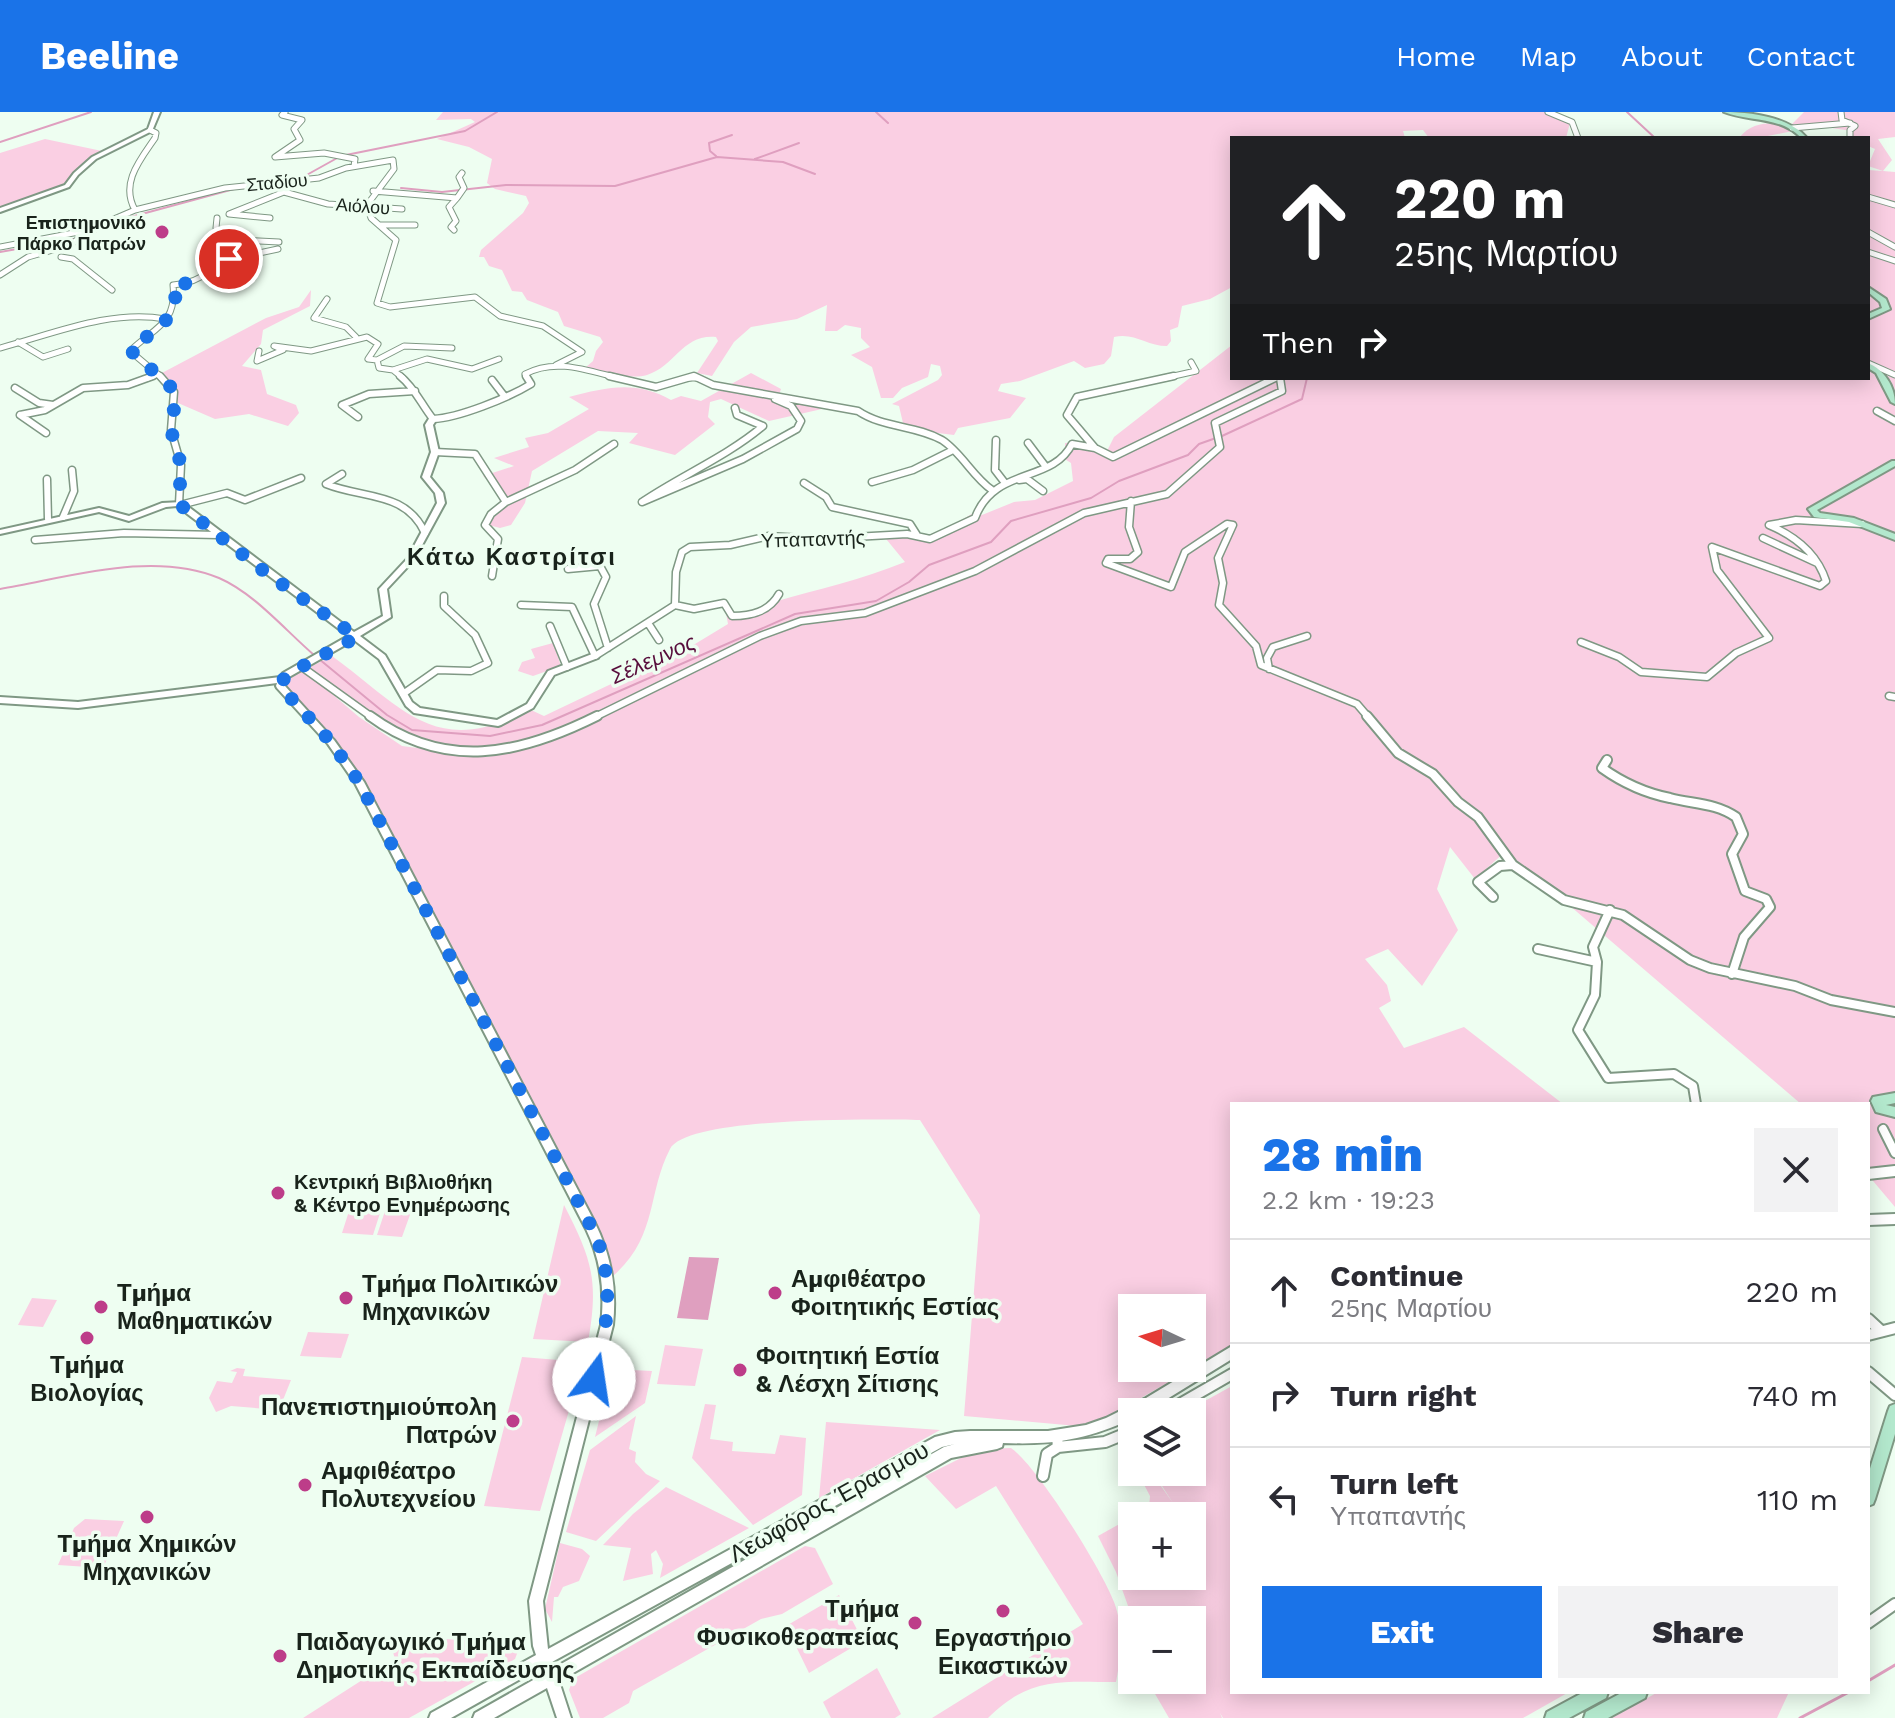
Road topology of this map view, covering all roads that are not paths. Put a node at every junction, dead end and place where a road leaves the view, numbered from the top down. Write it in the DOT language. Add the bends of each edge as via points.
graph roads {
  1 [pos="157,112"];
  2 [pos="285,112"];
  3 [pos="1548,112"];
  4 [pos="1727,112"];
  5 [pos="1841,112"];
  6 [pos="1850,123"];
  7 [pos="1792,128"];
  8 [pos="150,130"];
  9 [pos="1576,136"];
  10 [pos="1802,136"];
  11 [pos="1850,136"];
  12 [pos="354,166"];
  13 [pos="462,173"];
  14 [pos="373,191"];
  15 [pos="457,198"];
  16 [pos="1870,198"];
  17 [pos="1895,205"];
  18 [pos="366,206"];
  19 [pos="402,209"];
  20 [pos="0,210"];
  21 [pos="135,210"];
  22 [pos="217,218"];
  23 [pos="270,218"];
  24 [pos="380,225"];
  25 [pos="415,225"];
  26 [pos="454,230"];
  27 [pos="88,232"];
  28 [pos="1870,233"];
  29 [pos="239,240"];
  30 [pos="279,242"];
  31 [pos="0,247"];
  32 [pos="1895,247"];
  33 [pos="278,249"];
  34 [pos="233,251"];
  35 [pos="1870,253"];
  36 [pos="61,257"];
  37 [pos="1895,261"];
  38 [pos="0,275"];
  39 [pos="112,290"];
  40 [pos="1870,291"];
  41 [pos="327,299"];
  42 [pos="1870,316"];
  43 [pos="65,317"];
  44 [pos="165,319"];
  45 [pos="65,330"];
  46 [pos="356,337"];
  47 [pos="18,342"];
  48 [pos="0,348"];
  49 [pos="452,348"];
  50 [pos="68,349"];
  51 [pos="259,351"];
  52 [pos="499,359"];
  53 [pos="377,360"];
  54 [pos="1191,362"];
  55 [pos="556,365"];
  56 [pos="1870,365"];
  57 [pos="1870,366"];
  58 [pos="393,370"];
  59 [pos="158,374"];
  60 [pos="1895,375"];
  61 [pos="492,380"];
  62 [pos="1274,380"];
  63 [pos="1279,380"];
  64 [pos="15,388"];
  65 [pos="415,391"];
  66 [pos="763,393"];
  67 [pos="505,397"];
  68 [pos="1895,402"];
  69 [pos="54,405"];
  70 [pos="735,408"];
  71 [pos="1877,411"];
  72 [pos="358,417"];
  73 [pos="433,419"];
  74 [pos="1895,421"];
  75 [pos="46,433"];
  76 [pos="996,440"];
  77 [pos="1028,443"];
  78 [pos="614,444"];
  79 [pos="1095,448"];
  80 [pos="951,451"];
  81 [pos="435,452"];
  82 [pos="1895,463"];
  83 [pos="1046,467"];
  84 [pos="72,470"];
  85 [pos="342,474"];
  86 [pos="301,478"];
  87 [pos="47,479"];
  88 [pos="872,482"];
  89 [pos="1008,482"];
  90 [pos="804,483"];
  91 [pos="992,490"];
  92 [pos="1043,491"];
  93 [pos="1131,501"];
  94 [pos="506,502"];
  95 [pos="180,504"];
  96 [pos="63,517"];
  97 [pos="48,519"];
  98 [pos="1862,524"];
  99 [pos="0,532"];
  100 [pos="425,533"];
  101 [pos="218,535"];
  102 [pos="917,535"];
  103 [pos="1895,537"];
  104 [pos="1763,538"];
  105 [pos="35,540"];
  106 [pos="1818,563"];
  107 [pos="568,569"];
  108 [pos="492,576"];
  109 [pos="779,594"];
  110 [pos="444,596"];
  111 [pos="521,605"];
  112 [pos="675,605"];
  113 [pos="648,623"];
  114 [pos="550,626"];
  115 [pos="1307,636"];
  116 [pos="357,637"];
  117 [pos="659,640"];
  118 [pos="1581,642"];
  119 [pos="608,648"];
  120 [pos="595,656"];
  121 [pos="306,665"];
  122 [pos="567,667"];
  123 [pos="1269,669"];
  124 [pos="281,680"];
  125 [pos="403,694"];
  126 [pos="0,700"];
  127 [pos="1607,760"];
  128 [pos="1513,865"];
  129 [pos="1493,897"];
  130 [pos="1610,910"];
  131 [pos="1538,949"];
  132 [pos="1597,962"];
  133 [pos="1732,974"];
  134 [pos="1895,1012"];
  135 [pos="1895,1098"];
  136 [pos="1696,1102"];
  137 [pos="1895,1112"];
  138 [pos="1883,1129"];
  139 [pos="1895,1153"];
  140 [pos="1895,1171"];
  141 [pos="1870,1174"];
  142 [pos="1895,1219"];
  143 [pos="1870,1220"];
  144 [pos="1870,1321"];
  145 [pos="1895,1328"];
  146 [pos="1881,1331"];
  147 [pos="1870,1334"];
  148 [pos="1230,1353"];
  149 [pos="1870,1374"];
  150 [pos="1230,1375"];
  151 [pos="1895,1395"];
  152 [pos="1190,1398"];
  153 [pos="1895,1411"];
  154 [pos="1118,1437"];
  155 [pos="1027,1439"];
  156 [pos="1057,1442"];
  157 [pos="1043,1476"];
  158 [pos="1870,1492"];
  159 [pos="1895,1604"];
  160 [pos="1870,1622"];
  161 [pos="543,1660"];
  162 [pos="549,1677"];
  163 [pos="1594,1694"];
  164 [pos="1597,1694"];
  165 [pos="1635,1694"];
  166 [pos="1608,1709"];
  167 [pos="436,1718"];
  168 [pos="480,1718"];
  169 [pos="564,1718"];
  170 [pos="1553,1718"];
  171 [pos="1592,1718"];
  1 -- 8 [label="street"];
  2 -- 12 [label="street" via="282,115 302,120 294,129 300,140 275,157 345,155 355,159"];
  3 -- 9 [label="street" via="1572,122"];
  4 -- 7 [label="main road"];
  5 -- 6 [label="street"];
  6 -- 7 [label="street"];
  6 -- 11 [label="street" via="1855,126"];
  7 -- 10 [label="main road"];
  8 -- 20 [label="street" via="93,155 67,186"];
  8 -- 21 [label="street" via="155,138 128,187"];
  12 -- 14 [label="street, Σταδίου" via="395,161 391,174"];
  12 -- 21 [label="street, Σταδίου" via="323,177 225,188"];
  13 -- 15 [label="street" via="464,190"];
  14 -- 15 [label="street"];
  14 -- 18 [label="street, Σταδίου"];
  15 -- 26 [label="street" via="449,207"];
  16 -- 17 [label="street"];
  18 -- 19 [label="street, Αιόλου"];
  18 -- 23 [label="street, Αιόλου" via="326,204 284,192 229,214"];
  18 -- 24 [label="street"];
  21 -- 27 [label="street, Σταδίου"];
  22 -- 29 [label="street" via="215,227"];
  24 -- 25 [label="street"];
  24 -- 55 [label="street" via="396,243 376,298 381,307 475,297 500,316 543,326 582,352"];
  27 -- 31 [label="street"];
  27 -- 38 [label="street, Σταδίου"];
  28 -- 32 [label="street"];
  29 -- 30 [label="street"];
  29 -- 34 [label="street"];
  33 -- 34 [label="street" via="250,255"];
  34 -- 44 [label="street" via="189,283 173,285 176,302"];
  35 -- 37 [label="street"];
  36 -- 39 [label="street" via="73,259"];
  40 -- 42 [label="main road" via="1886,309"];
  41 -- 46 [label="street" via="314,318 346,327"];
  43 -- 45 [label="street"];
  44 -- 45 [label="street" via="129,316"];
  44 -- 59 [label="street" via="130,352"];
  45 -- 47 [label="street"];
  46 -- 51 [label="street" via="311,351 274,346 283,350 257,361"];
  46 -- 53 [label="street" via="375,340 377,347 368,359"];
  47 -- 48 [label="street"];
  47 -- 50 [label="street" via="43,357"];
  49 -- 53 [label="street" via="404,346"];
  52 -- 58 [label="street" via="472,369 427,359"];
  53 -- 58 [label="street" via="379,368"];
  54 -- 79 [label="street" via="1194,372 1076,397 1067,414"];
  55 -- 66 [label="street" via="653,387 693,376 713,385"];
  55 -- 67 [label="street" via="525,373 530,385"];
  56 -- 60 [label="street"];
  57 -- 68 [label="main road" via="1882,376"];
  58 -- 65 [label="street"];
  59 -- 69 [label="street" via="128,385 83,388"];
  59 -- 95 [label="street" via="175,399 171,430 181,465"];
  61 -- 67 [label="street"];
  62 -- 79 [label="street" via="1113,457"];
  63 -- 93 [label="street" via="1282,391 1215,423 1220,447 1170,491"];
  64 -- 69 [label="street" via="39,403"];
  65 -- 72 [label="street" via="369,394 342,405"];
  65 -- 73 [label="street"];
  66 -- 70 [label="street" via="793,407 799,427 743,459 642,502 735,450 763,426 737,415"];
  66 -- 80 [label="street" via="858,411 874,422 898,424 944,441"];
  67 -- 73 [label="street" via="456,418"];
  69 -- 75 [label="street" via="20,415"];
  71 -- 74 [label="street"];
  73 -- 81 [label="street" via="429,425"];
  76 -- 89 [label="street" via="995,470"];
  77 -- 83 [label="street"];
  78 -- 94 [label="street" via="584,468"];
  79 -- 83 [label="street, Υπαπαντής" via="1073,443 1067,457"];
  80 -- 88 [label="street" via="914,472"];
  80 -- 91 [label="street"];
  81 -- 94 [label="street" via="478,456"];
  81 -- 100 [label="street" via="426,477 441,503"];
  82 -- 98 [label="main road" via="1812,507 1817,515"];
  83 -- 89 [label="street, Υπαπαντής"];
  84 -- 96 [label="street" via="74,491"];
  85 -- 100 [label="street" via="326,484 402,504 422,521"];
  86 -- 95 [label="street" via="245,500 227,493"];
  87 -- 97 [label="street"];
  89 -- 91 [label="street, Υπαπαντής"];
  89 -- 92 [label="street" via="1026,479"];
  90 -- 102 [label="street" via="832,507 908,524"];
  91 -- 102 [label="street, Υπαπαντής" via="972,520 933,538"];
  93 -- 121 [label="street" via="1073,518 975,571 916,595 865,613 801,621 760,636 565,732 506,751 483,753 410,741"];
  93 -- 123 [label="street" via="1129,527 1137,555 1105,561 1165,588 1174,585 1185,552 1233,525 1218,558 1223,583 1219,605"];
  94 -- 108 [label="street" via="485,525 498,539"];
  95 -- 96 [label="street" via="129,519 99,510"];
  95 -- 101 [label="street"];
  96 -- 97 [label="street"];
  97 -- 99 [label="street"];
  98 -- 103 [label="main road"];
  98 -- 106 [label="street" via="1796,520 1769,525 1795,536"];
  100 -- 116 [label="street" via="410,560 383,589 387,617"];
  101 -- 105 [label="street" via="124,533"];
  101 -- 116 [label="street"];
  102 -- 112 [label="street, Υπαπαντής" via="769,536 690,547 682,552 676,572"];
  104 -- 106 [label="street"];
  106 -- 118 [label="street" via="1826,581 1820,586 1712,547 1717,570 1769,638 1736,653 1707,677 1641,672"];
  107 -- 119 [label="street" via="600,566 606,577 594,604"];
  109 -- 112 [label="street" via="764,610 740,616 732,616 724,603 694,609"];
  110 -- 125 [label="street" via="444,606 475,635 488,663 471,671 437,670"];
  111 -- 120 [label="street" via="572,607"];
  112 -- 113 [label="street"];
  113 -- 117 [label="street"];
  113 -- 119 [label="street"];
  114 -- 122 [label="street"];
  115 -- 123 [label="street" via="1273,647"];
  116 -- 121 [label="street"];
  116 -- 125 [label="street" via="382,657"];
  119 -- 120 [label="street"];
  120 -- 122 [label="street"];
  121 -- 124 [label="street"];
  122 -- 125 [label="street" via="546,677 530,706 498,723 417,711"];
  123 -- 128 [label="street" via="1357,704 1398,753 1433,774 1478,817"];
  124 -- 126 [label="street" via="82,704"];
  124 -- 161 [label="street" via="283,690 359,782 604,1260 609,1307 600,1354 539,1587 535,1619"];
  127 -- 133 [label="street" via="1602,768 1628,784 1711,804 1736,817 1743,834 1732,854 1745,891 1766,899 1770,907 1744,937"];
  128 -- 129 [label="street" via="1500,866 1478,882"];
  128 -- 130 [label="street" via="1570,903"];
  130 -- 132 [label="street" via="1593,947"];
  130 -- 133 [label="street" via="1695,962"];
  131 -- 132 [label="street"];
  132 -- 136 [label="street" via="1595,995 1578,1030 1604,1075 1681,1076 1693,1086"];
  133 -- 134 [label="street"];
  135 -- 137 [label="main road" via="1877,1101 1880,1108"];
  138 -- 139 [label="street"];
  140 -- 141 [label="street"];
  142 -- 143 [label="street"];
  144 -- 146 [label="street"];
  145 -- 146 [label="street"];
  146 -- 147 [label="street"];
  148 -- 156 [label="street" via="1104,1428"];
  149 -- 151 [label="street"];
  150 -- 152 [label="street"];
  153 -- 158 [label="main road"];
  154 -- 156 [label="street" via="1105,1442"];
  155 -- 156 [label="street"];
  155 -- 161 [label="street, Λεωφόρος Έρασμου" via="940,1441"];
  155 -- 162 [label="street, Λεωφόρος Έρασμου" via="949,1452"];
  156 -- 157 [label="street" via="1047,1454"];
  159 -- 160 [label="street"];
  161 -- 162 [label="street"];
  161 -- 167 [label="street, Λεωφόρος Έρασμου"];
  162 -- 168 [label="street, Λεωφόρος Έρασμου"];
  162 -- 169 [label="street"];
  163 -- 170 [label="main road"];
  164 -- 166 [label="street"];
  165 -- 166 [label="main road"];
  166 -- 171 [label="main road"];
}
